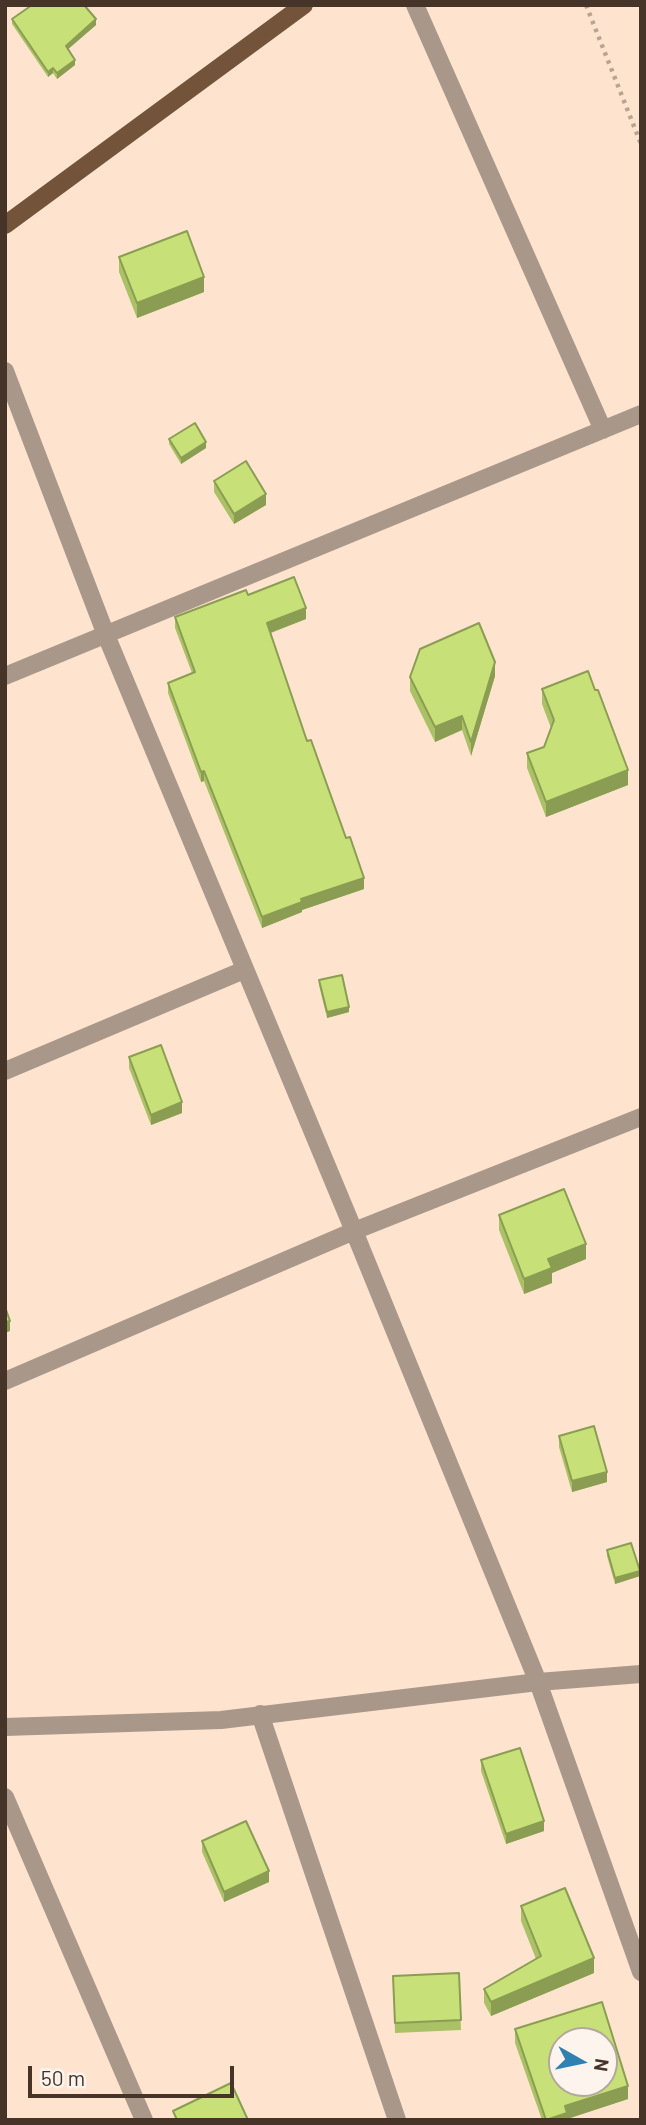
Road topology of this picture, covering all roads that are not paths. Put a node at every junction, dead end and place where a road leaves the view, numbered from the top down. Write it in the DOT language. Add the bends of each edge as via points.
graph roads {
  1 [pos="304,5"];
  2 [pos="415,5"];
  3 [pos="5,225"];
  4 [pos="5,371"];
  5 [pos="641,414"];
  6 [pos="603,430"];
  7 [pos="106,635"];
  8 [pos="5,676"];
  9 [pos="244,970"];
  10 [pos="5,1071"];
  11 [pos="641,1117"];
  12 [pos="354,1231"];
  13 [pos="5,1381"];
  14 [pos="641,1674"];
  15 [pos="538,1682"];
  16 [pos="260,1714"];
  17 [pos="5,1727"];
  18 [pos="5,1797"];
  19 [pos="641,1972"];
  20 [pos="144,2120"];
  21 [pos="397,2120"];
  1 -- 3 [label="main road"];
  2 -- 6 [label="street"];
  4 -- 7 [label="street"];
  5 -- 6 [label="street"];
  6 -- 7 [label="street"];
  7 -- 8 [label="street"];
  7 -- 9 [label="street"];
  9 -- 10 [label="street"];
  9 -- 12 [label="street"];
  11 -- 12 [label="street"];
  12 -- 13 [label="street"];
  12 -- 15 [label="street"];
  14 -- 15 [label="street"];
  15 -- 16 [label="street"];
  15 -- 19 [label="street"];
  16 -- 17 [label="street" via="221,1720"];
  16 -- 21 [label="street"];
  18 -- 20 [label="street"];
}
